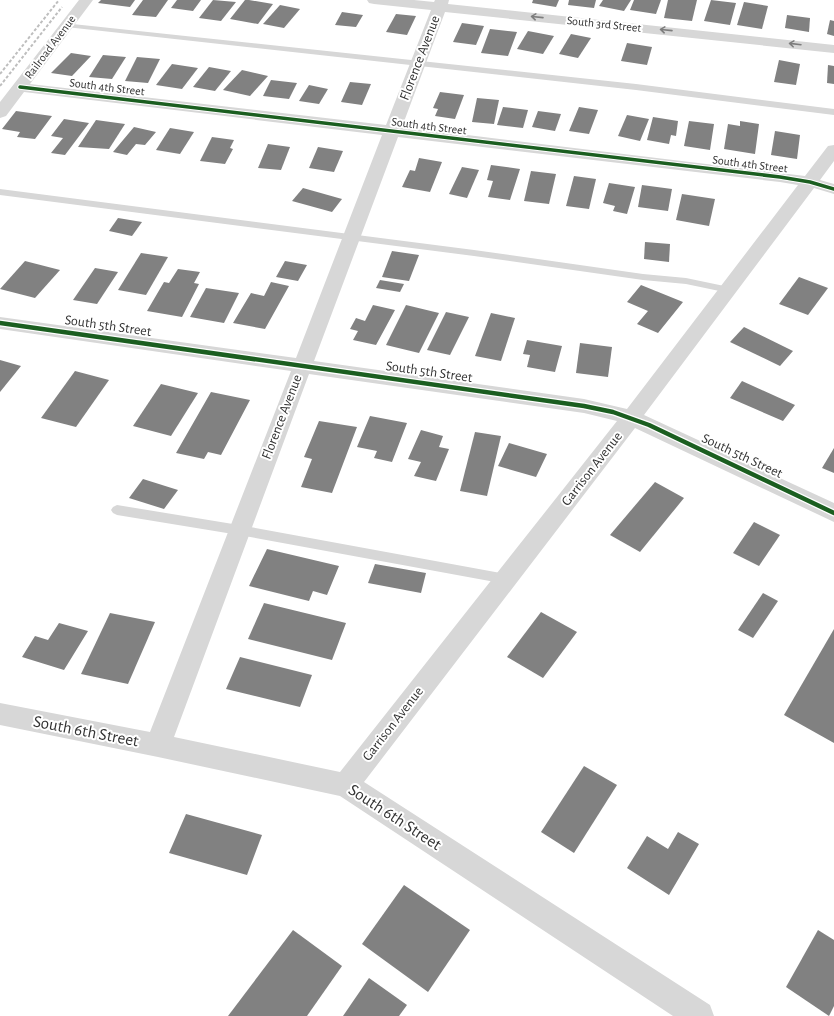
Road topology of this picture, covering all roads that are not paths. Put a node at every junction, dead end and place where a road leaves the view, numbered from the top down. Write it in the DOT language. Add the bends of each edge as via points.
graph roads {
  1 [pos="86,0"];
  2 [pos="374,0"];
  3 [pos="440,4"];
  4 [pos="66,25"];
  5 [pos="834,49"];
  6 [pos="418,64"];
  7 [pos="20,87"];
  8 [pos="834,112"];
  9 [pos="0,113"];
  10 [pos="391,132"];
  11 [pos="834,150"];
  12 [pos="810,182"];
  13 [pos="834,189"];
  14 [pos="0,192"];
  15 [pos="351,238"];
  16 [pos="729,290"];
  17 [pos="0,323"];
  18 [pos="302,366"];
  19 [pos="631,418"];
  20 [pos="117,510"];
  21 [pos="834,513"];
  22 [pos="239,530"];
  23 [pos="506,579"];
  24 [pos="0,714"];
  25 [pos="158,745"];
  26 [pos="346,785"];
  27 [pos="700,1016"];
  1 -- 4 [label="street, Railroad Avenue"];
  2 -- 3 [label="street, South 3rd Street"];
  5 -- 3 [label="street, South 3rd Street, one-way"];
  3 -- 6 [label="street, Florence Avenue"];
  4 -- 6 [label="lane"];
  4 -- 7 [label="street, Railroad Avenue"];
  6 -- 8 [label="lane" via="636,87"];
  6 -- 10 [label="street, Florence Avenue"];
  7 -- 9 [label="street, Railroad Avenue"];
  7 -- 10 [label="street, South 4th Street"];
  10 -- 12 [label="street, South 4th Street"];
  10 -- 15 [label="street, Florence Avenue"];
  11 -- 12 [label="street, Garrison Avenue"];
  12 -- 13 [label="street, South 4th Street"];
  12 -- 16 [label="street, Garrison Avenue"];
  14 -- 15 [label="lane"];
  15 -- 16 [label="lane" via="686,281"];
  15 -- 18 [label="street, Florence Avenue"];
  16 -- 19 [label="street, Garrison Avenue"];
  17 -- 18 [label="street, South 5th Street"];
  18 -- 19 [label="street, South 5th Street" via="584,406"];
  18 -- 22 [label="street, Florence Avenue"];
  19 -- 21 [label="street, South 5th Street"];
  19 -- 23 [label="street, Garrison Avenue"];
  20 -- 22 [label="lane"];
  22 -- 23 [label="lane"];
  22 -- 25 [label="street, Florence Avenue"];
  23 -- 26 [label="street, Garrison Avenue"];
  24 -- 25 [label="street, South 6th Street"];
  25 -- 26 [label="street, South 6th Street"];
  26 -- 27 [label="street, South 6th Street"];
}
